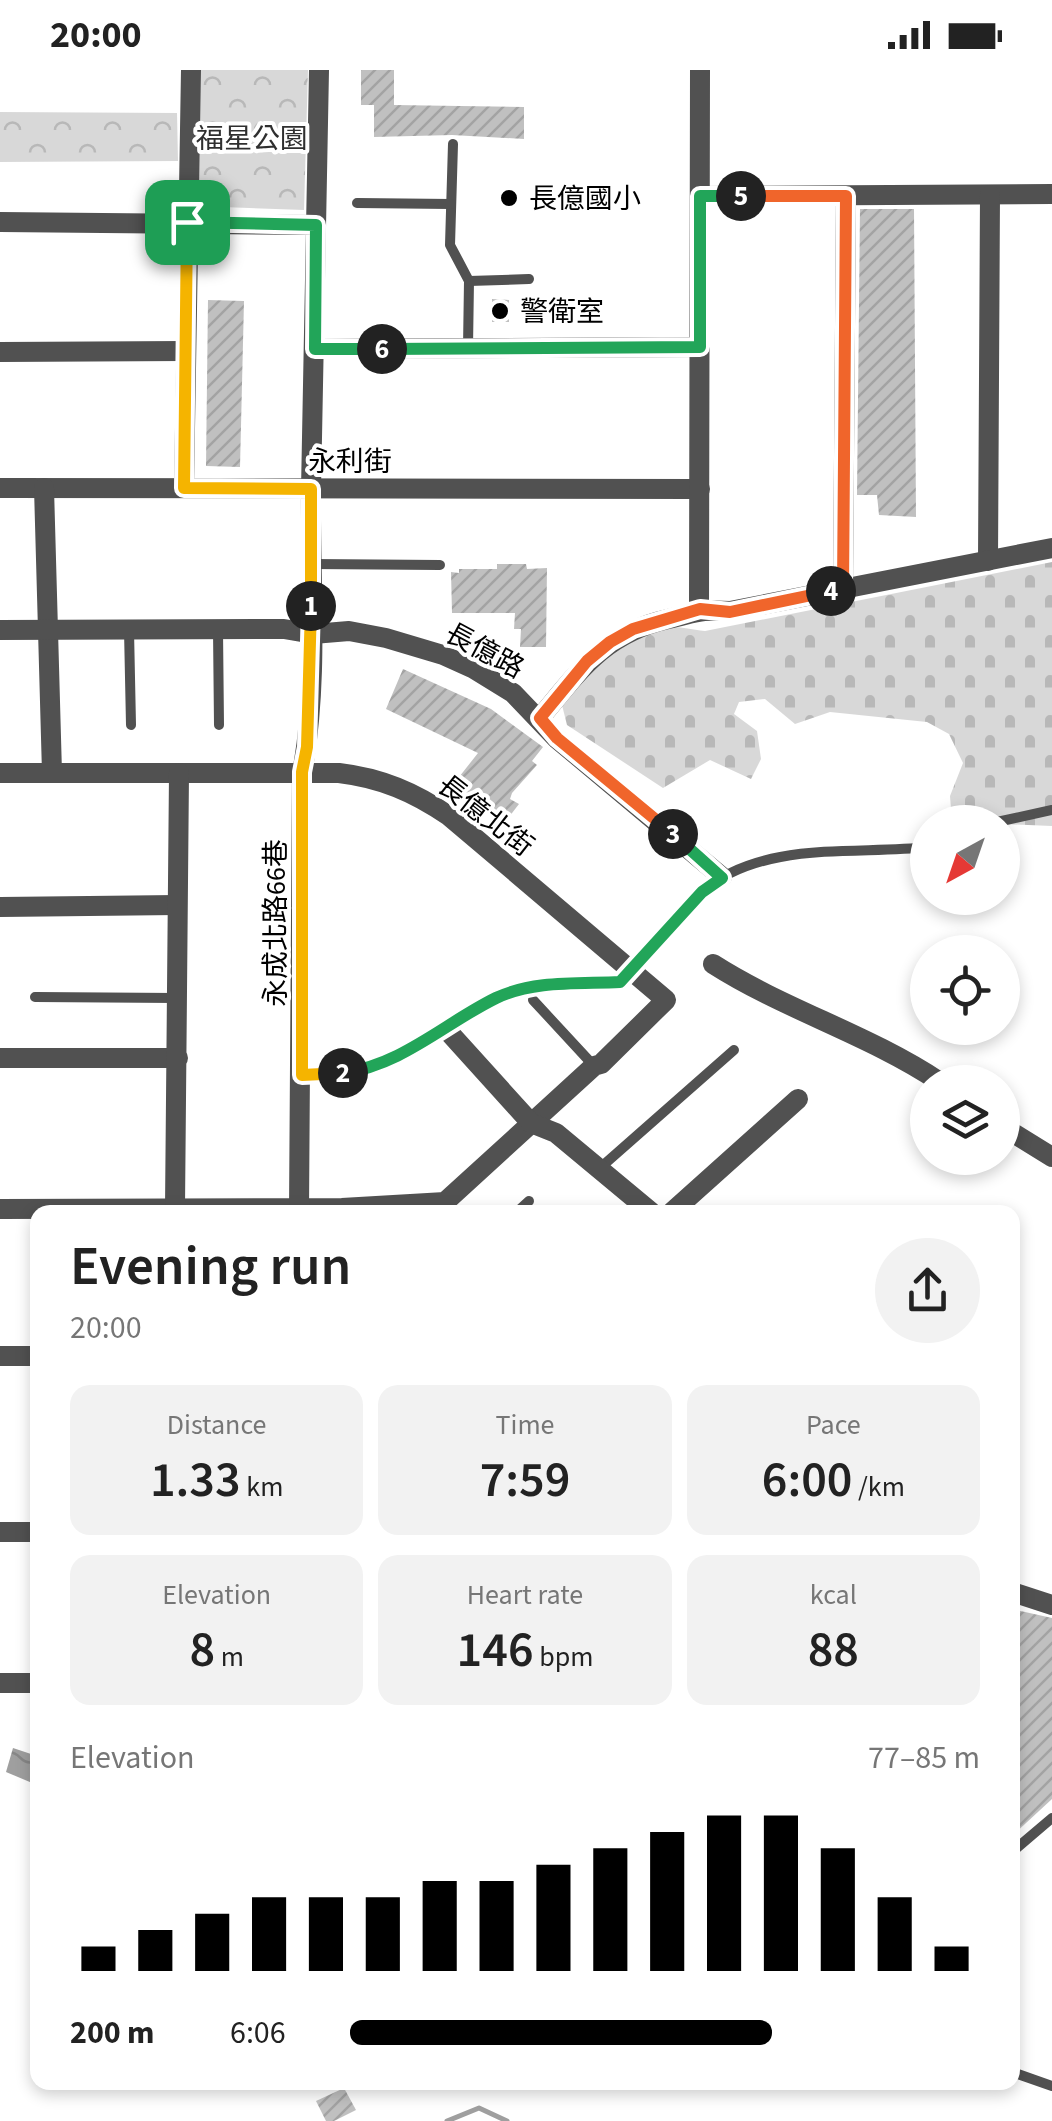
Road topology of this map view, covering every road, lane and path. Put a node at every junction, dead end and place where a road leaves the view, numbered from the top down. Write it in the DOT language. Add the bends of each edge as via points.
graph roads {
  1 [pos="191,70"];
  2 [pos="318,70"];
  3 [pos="700,70"];
  4 [pos="453,144"];
  5 [pos="1052,194"];
  6 [pos="990,195"];
  7 [pos="700,196"];
  8 [pos="846,196"];
  9 [pos="357,203"];
  10 [pos="451,204"];
  11 [pos="0,222"];
  12 [pos="187,222"];
  13 [pos="316,225"];
  14 [pos="529,279"];
  15 [pos="470,280"];
  16 [pos="700,347"];
  17 [pos="468,348"];
  18 [pos="315,349"];
  19 [pos="185,351"];
  20 [pos="0,352"];
  21 [pos="0,488"];
  22 [pos="44,488"];
  23 [pos="184,488"];
  24 [pos="311,489"];
  25 [pos="700,489"];
  26 [pos="1052,548"];
  27 [pos="988,561"];
  28 [pos="310,564"];
  29 [pos="440,565"];
  30 [pos="843,589"];
  31 [pos="700,609"];
  32 [pos="218,629"];
  33 [pos="0,630"];
  34 [pos="47,630"];
  35 [pos="129,630"];
  36 [pos="312,634"];
  37 [pos="540,718"];
  38 [pos="131,725"];
  39 [pos="219,725"];
  40 [pos="52,772"];
  41 [pos="179,772"];
  42 [pos="302,772"];
  43 [pos="0,773"];
  44 [pos="1052,810"];
  45 [pos="1020,817"];
  46 [pos="910,848"];
  47 [pos="722,878"];
  48 [pos="177,905"];
  49 [pos="0,907"];
  50 [pos="713,964"];
  51 [pos="633,970"];
  52 [pos="35,997"];
  53 [pos="178,998"];
  54 [pos="534,1000"];
  55 [pos="446,1029"];
  56 [pos="734,1050"];
  57 [pos="0,1058"];
  58 [pos="178,1058"];
  59 [pos="913,1065"];
  60 [pos="594,1066"];
  61 [pos="302,1075"];
  62 [pos="798,1100"];
  63 [pos="531,1123"];
  64 [pos="1020,1137"];
  65 [pos="1052,1157"];
  66 [pos="599,1169"];
  67 [pos="529,1201"];
  68 [pos="175,1205"];
  69 [pos="299,1205"];
  70 [pos="438,1205"];
  71 [pos="525,1205"];
  72 [pos="643,1205"];
  73 [pos="680,1205"];
  74 [pos="0,1210"];
  75 [pos="30,1210"];
  76 [pos="0,1356"];
  77 [pos="30,1356"];
  78 [pos="0,1532"];
  79 [pos="30,1532"];
  80 [pos="1020,1595"];
  81 [pos="1052,1605"];
  82 [pos="0,1683"];
  83 [pos="30,1683"];
  84 [pos="1052,1818"];
  85 [pos="1020,1845"];
  86 [pos="1020,2075"];
  87 [pos="1052,2086"];
  1 -- 12 [label="street"];
  2 -- 13 [label="street, 永成北路66巷"];
  3 -- 7 [label="street"];
  4 -- 10 [label="lane"];
  5 -- 6 [label="street"];
  6 -- 8 [label="street"];
  6 -- 27 [label="street"];
  7 -- 8 [label="street"];
  7 -- 16 [label="street"];
  8 -- 30 [label="street"];
  9 -- 10 [label="lane"];
  10 -- 15 [label="lane" via="450,245"];
  11 -- 12 [label="street"];
  12 -- 13 [label="street"];
  12 -- 19 [label="street"];
  13 -- 18 [label="street, 永成北路66巷"];
  14 -- 15 [label="lane"];
  15 -- 17 [label="lane"];
  16 -- 17 [label="street"];
  16 -- 25 [label="street"];
  17 -- 18 [label="street"];
  18 -- 24 [label="street, 永成北路66巷"];
  19 -- 20 [label="street"];
  19 -- 23 [label="street"];
  21 -- 22 [label="street, 永利街"];
  22 -- 23 [label="street, 永利街"];
  22 -- 34 [label="street"];
  23 -- 24 [label="street, 永利街"];
  24 -- 25 [label="street, 永利街"];
  24 -- 28 [label="street, 永成北路66巷"];
  25 -- 31 [label="street"];
  26 -- 27 [label="street"];
  27 -- 30 [label="street"];
  28 -- 29 [label="lane"];
  28 -- 36 [label="street, 永成北路66巷"];
  30 -- 31 [label="street" via="730,612"];
  31 -- 37 [label="street" via="610,642"];
  32 -- 35 [label="street, 長億路"];
  32 -- 36 [label="street, 長億路"];
  32 -- 39 [label="lane"];
  33 -- 34 [label="street, 長億路"];
  34 -- 35 [label="street, 長億路"];
  34 -- 40 [label="street"];
  35 -- 38 [label="lane"];
  36 -- 37 [label="street, 長億路" via="350,631 442,655 513,693"];
  36 -- 42 [label="street, 永成北路66巷"];
  37 -- 47 [label="street, 長億路"];
  40 -- 41 [label="street, 長億北街"];
  40 -- 43 [label="street, 長億北街"];
  41 -- 42 [label="street, 長億北街"];
  41 -- 48 [label="street"];
  42 -- 51 [label="street, 長億北街" via="363,776 426,800"];
  42 -- 61 [label="street, 永成北路66巷"];
  44 -- 45 [label="lane"];
  46 -- 47 [label="lane" via="798,853"];
  47 -- 51 [label="lane"];
  48 -- 49 [label="street"];
  48 -- 53 [label="street"];
  50 -- 59 [label="street"];
  51 -- 55 [label="lane" via="620,982 516,990"];
  51 -- 60 [label="street, 長億北街" via="666,1000"];
  52 -- 53 [label="lane"];
  53 -- 58 [label="street"];
  54 -- 60 [label="lane"];
  55 -- 61 [label="lane" via="358,1070"];
  55 -- 63 [label="street"];
  56 -- 66 [label="lane"];
  57 -- 58 [label="street"];
  58 -- 68 [label="street"];
  60 -- 63 [label="street"];
  61 -- 69 [label="street, 永成北路66巷"];
  62 -- 73 [label="street"];
  63 -- 66 [label="street" via="556,1133"];
  63 -- 70 [label="street"];
  64 -- 65 [label="street"];
  66 -- 72 [label="street"];
  67 -- 71 [label="lane"];
  74 -- 75 [label="street"];
  76 -- 77 [label="street"];
  78 -- 79 [label="street"];
  80 -- 81 [label="street"];
  82 -- 83 [label="street"];
  84 -- 85 [label="lane"];
  86 -- 87 [label="lane"];
}
